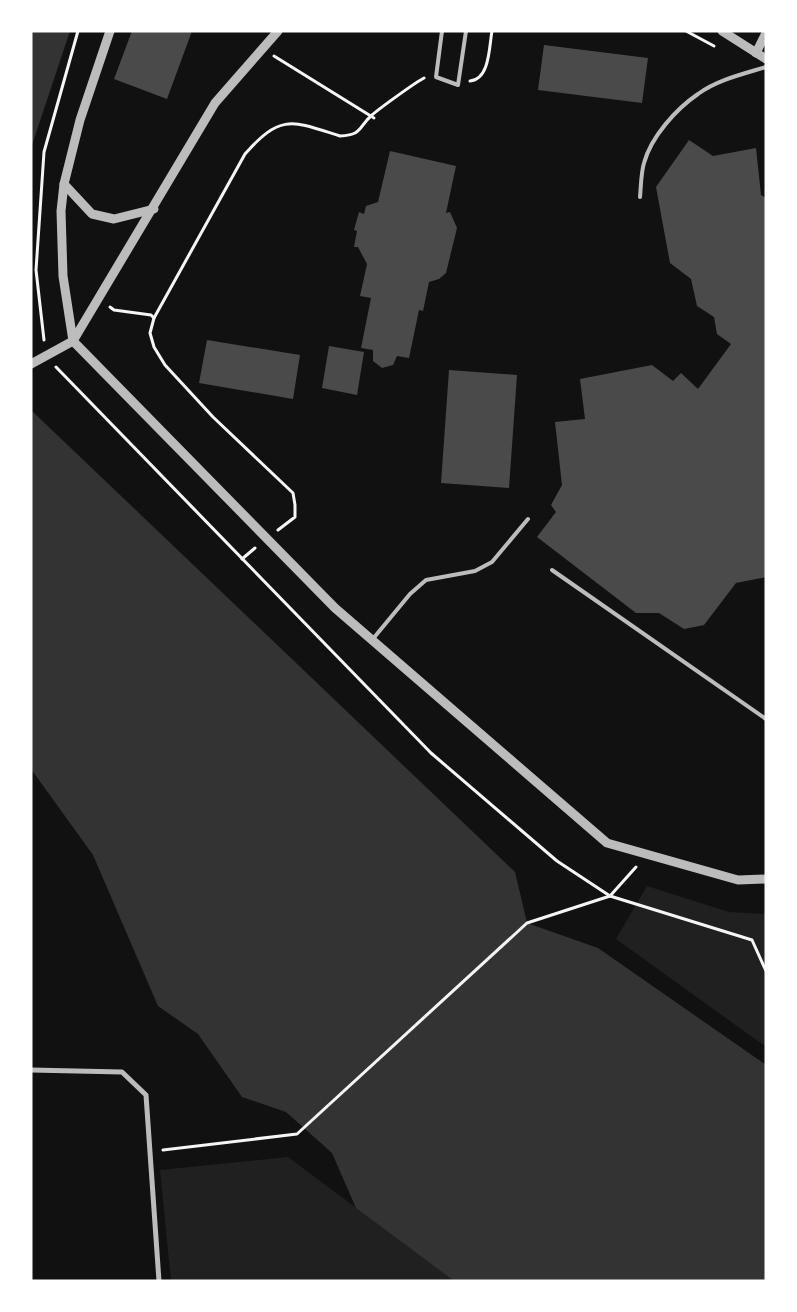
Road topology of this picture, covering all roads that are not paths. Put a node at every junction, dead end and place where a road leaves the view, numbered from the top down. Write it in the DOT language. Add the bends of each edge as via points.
graph roads {
  1 [pos="110,31"];
  2 [pos="278,31"];
  3 [pos="442,31"];
  4 [pos="466,31"];
  5 [pos="722,31"];
  6 [pos="766,33"];
  7 [pos="756,53"];
  8 [pos="766,59"];
  9 [pos="766,67"];
  10 [pos="64,184"];
  11 [pos="640,197"];
  12 [pos="154,209"];
  13 [pos="73,341"];
  14 [pos="31,364"];
  15 [pos="528,519"];
  16 [pos="552,570"];
  17 [pos="372,640"];
  18 [pos="766,719"];
  19 [pos="766,879"];
  20 [pos="31,1070"];
  21 [pos="159,1281"];
  1 -- 10 [label="street" via="80,120"];
  2 -- 12 [label="street" via="215,103"];
  3 -- 4 [label="lane" via="436,76 458,85"];
  5 -- 7 [label="street"];
  6 -- 7 [label="street"];
  7 -- 8 [label="street"];
  9 -- 11 [label="lane" via="728,79 698,94 674,117 655,140 644,163"];
  10 -- 12 [label="street" via="92,214 114,219"];
  10 -- 13 [label="street" via="61,210 63,276"];
  12 -- 13 [label="street"];
  13 -- 14 [label="street"];
  13 -- 17 [label="street" via="335,608"];
  15 -- 17 [label="lane" via="492,562 475,571 426,580 410,594"];
  16 -- 18 [label="lane"];
  17 -- 19 [label="street" via="607,843 738,880"];
  20 -- 21 [label="street" via="122,1072 146,1095"];
}
